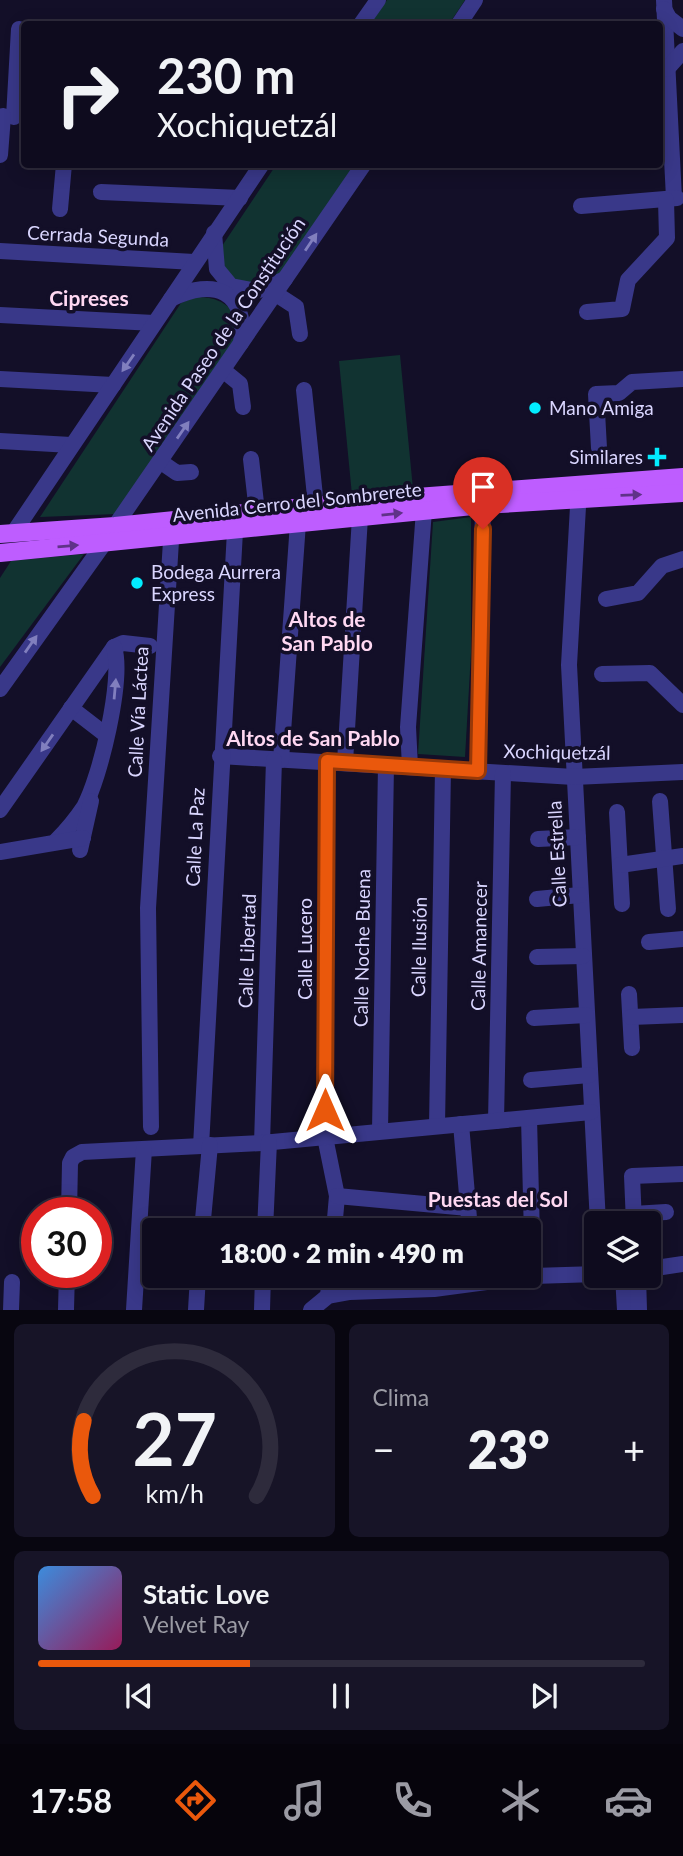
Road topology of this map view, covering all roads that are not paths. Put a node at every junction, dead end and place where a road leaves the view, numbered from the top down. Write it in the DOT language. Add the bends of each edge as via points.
graph roads {
  1 [pos="378,0"];
  2 [pos="475,0"];
  3 [pos="664,4"];
  4 [pos="363,21"];
  5 [pos="460,21"];
  6 [pos="19,29"];
  7 [pos="683,29"];
  8 [pos="683,51"];
  9 [pos="667,69"];
  10 [pos="664,105"];
  11 [pos="11,117"];
  12 [pos="0,155"];
  13 [pos="64,168"];
  14 [pos="259,168"];
  15 [pos="361,168"];
  16 [pos="101,192"];
  17 [pos="240,198"];
  18 [pos="675,199"];
  19 [pos="582,206"];
  20 [pos="60,209"];
  21 [pos="214,233"];
  22 [pos="0,251"];
  23 [pos="194,262"];
  24 [pos="286,279"];
  25 [pos="276,294"];
  26 [pos="170,299"];
  27 [pos="587,312"];
  28 [pos="0,315"];
  29 [pos="154,323"];
  30 [pos="300,334"];
  31 [pos="241,346"];
  32 [pos="224,371"];
  33 [pos="0,379"];
  34 [pos="683,379"];
  35 [pos="113,385"];
  36 [pos="304,390"];
  37 [pos="243,407"];
  38 [pos="0,441"];
  39 [pos="71,445"];
  40 [pos="599,448"];
  41 [pos="251,459"];
  42 [pos="161,462"];
  43 [pos="191,471"];
  44 [pos="683,477"];
  45 [pos="579,490"];
  46 [pos="683,493"];
  47 [pos="483,505"];
  48 [pos="316,506"];
  49 [pos="424,510"];
  50 [pos="257,512"];
  51 [pos="360,517"];
  52 [pos="298,523"];
  53 [pos="116,526"];
  54 [pos="172,527"];
  55 [pos="235,531"];
  56 [pos="7,533"];
  57 [pos="105,542"];
  58 [pos="0,553"];
  59 [pos="683,559"];
  60 [pos="606,598"];
  61 [pos="150,646"];
  62 [pos="114,647"];
  63 [pos="602,674"];
  64 [pos="0,689"];
  65 [pos="683,705"];
  66 [pos="71,708"];
  67 [pos="106,735"];
  68 [pos="220,756"];
  69 [pos="277,760"];
  70 [pos="327,761"];
  71 [pos="345,762"];
  72 [pos="386,765"];
  73 [pos="410,767"];
  74 [pos="443,769"];
  75 [pos="478,771"];
  76 [pos="683,772"];
  77 [pos="503,773"];
  78 [pos="574,777"];
  79 [pos="94,784"];
  80 [pos="660,801"];
  81 [pos="0,810"];
  82 [pos="617,812"];
  83 [pos="578,837"];
  84 [pos="538,839"];
  85 [pos="56,841"];
  86 [pos="0,852"];
  87 [pos="683,856"];
  88 [pos="663,858"];
  89 [pos="620,865"];
  90 [pos="580,895"];
  91 [pos="537,899"];
  92 [pos="622,904"];
  93 [pos="668,909"];
  94 [pos="683,939"];
  95 [pos="649,942"];
  96 [pos="583,956"];
  97 [pos="537,957"];
  98 [pos="629,994"];
  99 [pos="586,1015"];
  100 [pos="683,1015"];
  101 [pos="631,1017"];
  102 [pos="534,1018"];
  103 [pos="632,1048"];
  104 [pos="589,1075"];
  105 [pos="531,1080"];
  106 [pos="591,1112"];
  107 [pos="529,1118"];
  108 [pos="496,1121"];
  109 [pos="461,1124"];
  110 [pos="151,1126"];
  111 [pos="437,1126"];
  112 [pos="380,1131"];
  113 [pos="325,1137"];
  114 [pos="266,1142"];
  115 [pos="205,1145"];
  116 [pos="144,1149"];
  117 [pos="683,1174"];
  118 [pos="337,1196"];
  119 [pos="70,1197"];
  120 [pos="468,1208"];
  121 [pos="597,1211"];
  122 [pos="633,1211"];
  123 [pos="666,1212"];
  124 [pos="661,1213"];
  125 [pos="202,1218"];
  126 [pos="265,1218"];
  127 [pos="335,1218"];
  128 [pos="469,1218"];
  129 [pos="532,1218"];
  130 [pos="683,1264"];
  131 [pos="661,1267"];
  132 [pos="584,1274"];
  133 [pos="541,1276"];
  134 [pos="12,1282"];
  135 [pos="67,1288"];
  136 [pos="197,1288"];
  137 [pos="263,1288"];
  138 [pos="329,1288"];
  139 [pos="438,1288"];
  140 [pos="624,1288"];
  141 [pos="638,1288"];
  142 [pos="328,1296"];
  143 [pos="10,1310"];
  144 [pos="66,1310"];
  145 [pos="134,1310"];
  146 [pos="195,1310"];
  147 [pos="262,1310"];
  148 [pos="311,1310"];
  149 [pos="625,1310"];
  150 [pos="639,1310"];
  1 -- 4 [label="street"];
  2 -- 5 [label="street"];
  3 -- 7 [label="street" via="669,18"];
  3 -- 9 [label="street"];
  6 -- 11 [label="street"];
  8 -- 9 [label="street"];
  9 -- 10 [label="street"];
  10 -- 18 [label="street"];
  11 -- 12 [label="street"];
  13 -- 20 [label="street"];
  14 -- 17 [label="street"];
  24 -- 15 [label="street, Avenida Paseo de la Constitución, one-way"];
  16 -- 17 [label="street"];
  17 -- 21 [label="street"];
  18 -- 19 [label="street"];
  18 -- 27 [label="street" via="667,238 628,279 622,309"];
  21 -- 23 [label="street"];
  21 -- 24 [label="street" via="217,268 231,286 257,291"];
  22 -- 23 [label="street, Cerrada Segunda"];
  23 -- 26 [label="street"];
  24 -- 25 [label="street, Avenida Paseo de la Constitución"];
  25 -- 30 [label="street" via="296,307"];
  25 -- 31 [label="street, Avenida Paseo de la Constitución"];
  26 -- 29 [label="street"];
  26 -- 31 [label="street" via="200,288 227,294 242,317"];
  28 -- 29 [label="street"];
  29 -- 35 [label="street, one-way"];
  31 -- 32 [label="street, Avenida Paseo de la Constitución"];
  32 -- 37 [label="street" via="240,384"];
  42 -- 32 [label="street, Avenida Paseo de la Constitución, one-way"];
  33 -- 35 [label="street"];
  34 -- 40 [label="street" via="632,382 619,393 596,394"];
  35 -- 39 [label="street"];
  36 -- 48 [label="street"];
  38 -- 39 [label="street"];
  39 -- 56 [label="street"];
  41 -- 50 [label="street"];
  42 -- 43 [label="street" via="177,473"];
  42 -- 53 [label="street, Avenida Paseo de la Constitución"];
  44 -- 45 [label="main road, Avenida Cerro del Sombrerete"];
  45 -- 46 [label="main road, Avenida Cerro del Sombrerete, one-way"];
  45 -- 47 [label="main road, Avenida Cerro del Sombrerete"];
  45 -- 48 [label="main road, Avenida Cerro del Sombrerete"];
  45 -- 78 [label="street, Calle Estrella" via="569,665"];
  47 -- 49 [label="main road, Avenida Cerro del Sombrerete"];
  47 -- 75 [label="street"];
  48 -- 50 [label="main road, Avenida Cerro del Sombrerete"];
  51 -- 49 [label="main road, Avenida Cerro del Sombrerete, one-way"];
  49 -- 73 [label="street" via="408,727"];
  50 -- 54 [label="main road, Avenida Cerro del Sombrerete"];
  51 -- 52 [label="main road, Avenida Cerro del Sombrerete"];
  51 -- 71 [label="street"];
  52 -- 55 [label="main road, Avenida Cerro del Sombrerete"];
  52 -- 69 [label="street, Calle Libertad"];
  53 -- 54 [label="main road, Avenida Cerro del Sombrerete"];
  53 -- 56 [label="main road, Avenida Cerro del Sombrerete"];
  54 -- 55 [label="main road, Avenida Cerro del Sombrerete"];
  54 -- 57 [label="main road, Avenida Cerro del Sombrerete"];
  54 -- 110 [label="street, Calle Vía Láctea" via="148,908"];
  55 -- 68 [label="street, Calle La Paz"];
  58 -- 57 [label="main road, Avenida Cerro del Sombrerete, one-way"];
  64 -- 57 [label="street, one-way"];
  59 -- 60 [label="street" via="662,566 638,593"];
  61 -- 62 [label="street" via="123,643"];
  62 -- 66 [label="street"];
  67 -- 62 [label="street, one-way" via="114,700"];
  63 -- 65 [label="street" via="650,673"];
  66 -- 67 [label="street"];
  66 -- 81 [label="street, one-way"];
  67 -- 79 [label="street"];
  68 -- 69 [label="street, Xochiquetzál"];
  68 -- 115 [label="street, Calle La Paz"];
  69 -- 70 [label="street, Xochiquetzál"];
  69 -- 114 [label="street, Calle Libertad"];
  70 -- 71 [label="street, Xochiquetzál"];
  70 -- 113 [label="street, Calle Lucero"];
  71 -- 72 [label="street, Xochiquetzál"];
  72 -- 73 [label="street, Xochiquetzál"];
  72 -- 112 [label="street, Calle Noche Buena"];
  73 -- 74 [label="street, Xochiquetzál"];
  74 -- 75 [label="street, Xochiquetzál"];
  74 -- 111 [label="street, Calle Ilusión"];
  75 -- 77 [label="street, Xochiquetzál"];
  76 -- 78 [label="street, Xochiquetzál"];
  77 -- 78 [label="street, Xochiquetzál"];
  77 -- 108 [label="street, Calle Amanecer"];
  78 -- 83 [label="street, Calle Estrella"];
  79 -- 85 [label="street" via="83,808"];
  79 -- 85 [label="street" via="81,844"];
  80 -- 88 [label="street"];
  82 -- 89 [label="street"];
  83 -- 84 [label="street"];
  83 -- 90 [label="street, Calle Estrella"];
  85 -- 86 [label="street"];
  87 -- 88 [label="street"];
  88 -- 89 [label="street"];
  88 -- 93 [label="street"];
  89 -- 92 [label="street"];
  90 -- 91 [label="street"];
  90 -- 96 [label="street, Calle Estrella"];
  94 -- 95 [label="street"];
  96 -- 97 [label="street"];
  96 -- 99 [label="street, Calle Estrella"];
  98 -- 101 [label="street"];
  99 -- 102 [label="street"];
  99 -- 104 [label="street, Calle Estrella"];
  100 -- 101 [label="street"];
  101 -- 103 [label="street"];
  104 -- 105 [label="street"];
  104 -- 106 [label="street, Calle Estrella"];
  106 -- 107 [label="street"];
  106 -- 121 [label="street, Calle Estrella"];
  107 -- 108 [label="street"];
  107 -- 129 [label="street"];
  108 -- 109 [label="street"];
  109 -- 111 [label="street"];
  109 -- 120 [label="street"];
  111 -- 112 [label="street"];
  112 -- 113 [label="street"];
  113 -- 114 [label="street"];
  113 -- 118 [label="street, Calle Lucero"];
  114 -- 115 [label="street"];
  114 -- 126 [label="street, Calle Libertad"];
  115 -- 116 [label="street"];
  115 -- 125 [label="street, Calle La Paz"];
  116 -- 119 [label="street" via="82,1152 73,1157"];
  116 -- 145 [label="street"];
  117 -- 122 [label="street" via="632,1176"];
  118 -- 120 [label="street"];
  118 -- 127 [label="street, Calle Lucero"];
  120 -- 128 [label="street"];
  123 -- 124 [label="street"];
  130 -- 131 [label="street"];
  132 -- 133 [label="street"];
  134 -- 143 [label="street"];
  135 -- 144 [label="street"];
  136 -- 146 [label="street"];
  137 -- 147 [label="street"];
  138 -- 142 [label="street"];
  139 -- 142 [label="street"];
  140 -- 149 [label="street"];
  141 -- 150 [label="street"];
  142 -- 148 [label="street"];
}
